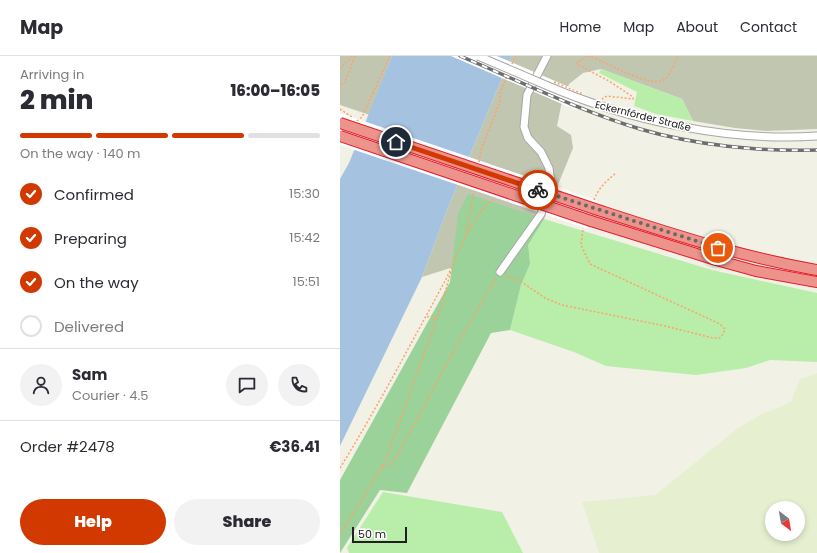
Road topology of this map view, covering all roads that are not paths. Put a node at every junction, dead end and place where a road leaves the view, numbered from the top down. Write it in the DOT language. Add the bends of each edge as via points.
graph roads {
  1 [pos="478,56"];
  2 [pos="547,56"];
  3 [pos="340,123"];
  4 [pos="340,136"];
  5 [pos="817,136"];
  6 [pos="817,270"];
  7 [pos="500,272"];
  8 [pos="817,282"];
  1 -- 5 [label="street, Eckernförder Straße, bridge" via="580,100 662,122 708,131 766,137"];
  2 -- 7 [label="street" via="527,95 524,127 528,138 541,152 549,168 551,183 541,214"];
  3 -- 6 [label="highway, bridge" via="718,248"];
  4 -- 8 [label="highway, bridge" via="591,221 716,260 756,271"];
}
